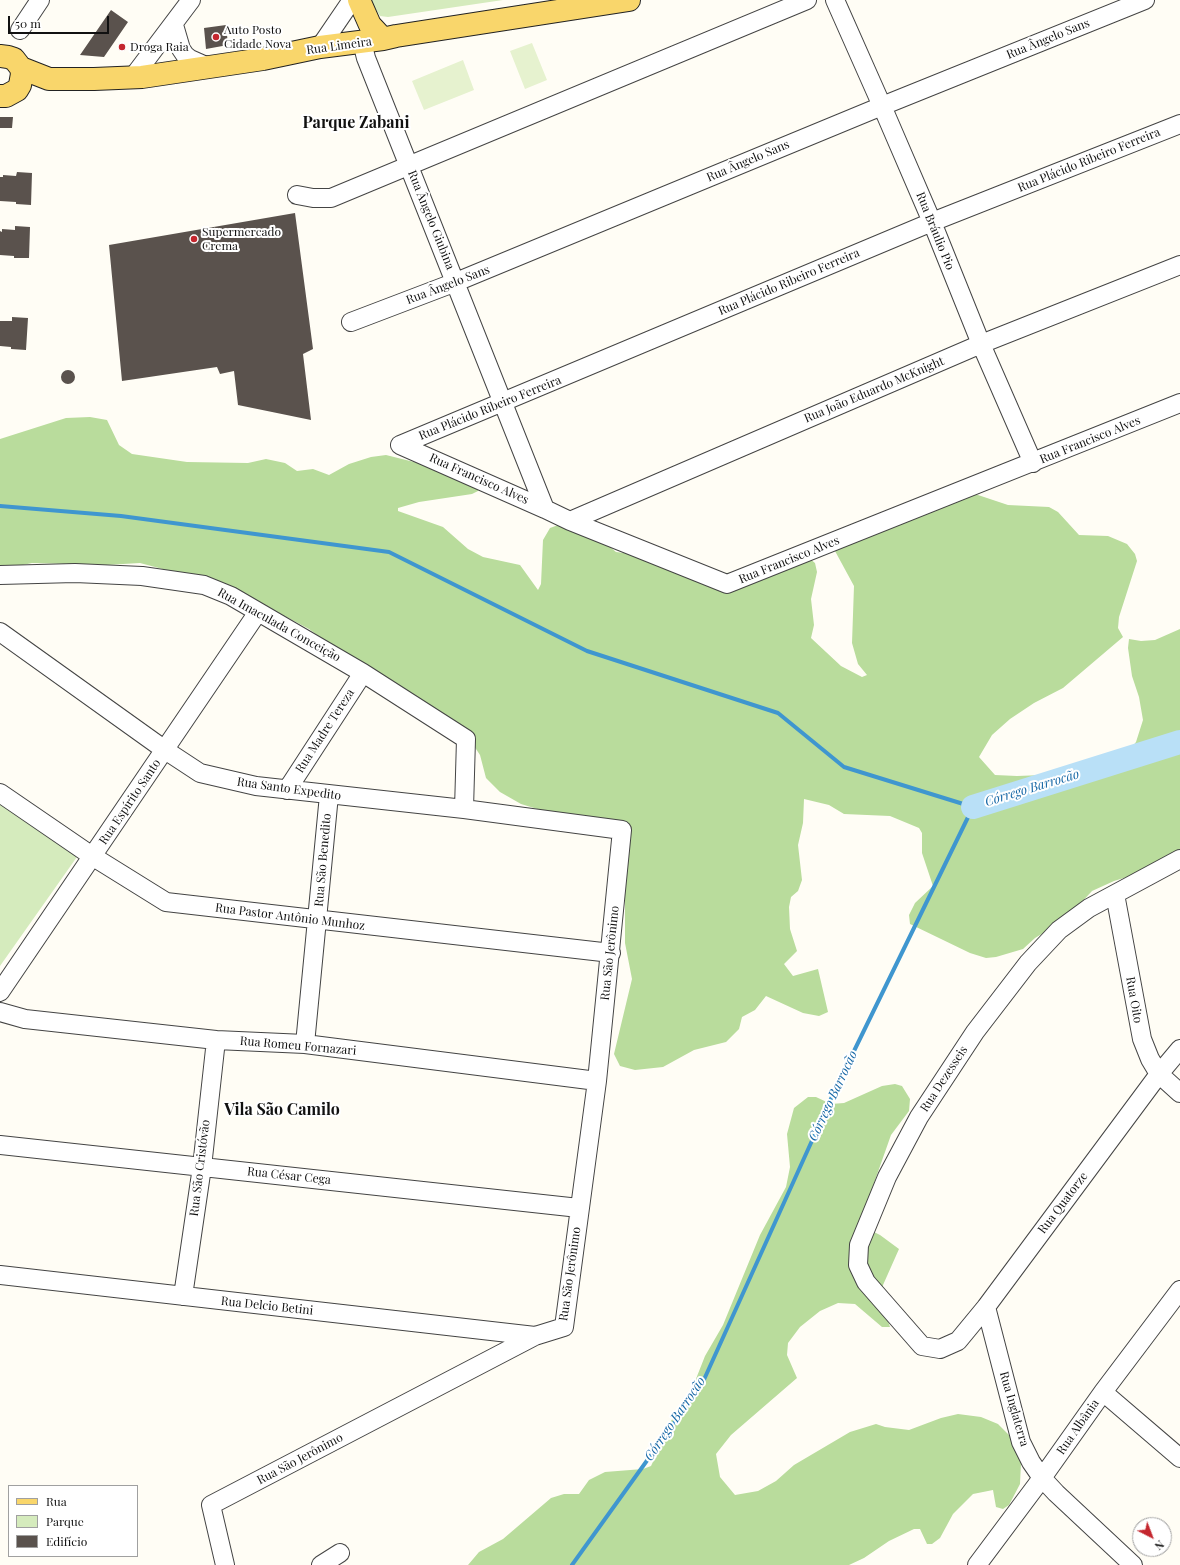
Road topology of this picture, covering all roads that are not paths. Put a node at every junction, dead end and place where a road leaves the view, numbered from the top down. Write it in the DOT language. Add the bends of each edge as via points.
graph roads {
  1 [pos="40,0"];
  2 [pos="191,0"];
  3 [pos="352,0"];
  4 [pos="359,0"];
  5 [pos="629,0"];
  6 [pos="806,0"];
  7 [pos="835,0"];
  8 [pos="1145,0"];
  9 [pos="782,6"];
  10 [pos="174,24"];
  11 [pos="20,30"];
  12 [pos="383,39"];
  13 [pos="362,42"];
  14 [pos="320,47"];
  15 [pos="0,56"];
  16 [pos="208,67"];
  17 [pos="21,68"];
  18 [pos="133,77"];
  19 [pos="49,78"];
  20 [pos="6,95"];
  21 [pos="882,106"];
  22 [pos="1180,124"];
  23 [pos="409,166"];
  24 [pos="297,195"];
  25 [pos="932,222"];
  26 [pos="1180,265"];
  27 [pos="456,282"];
  28 [pos="351,322"];
  29 [pos="981,344"];
  30 [pos="504,403"];
  31 [pos="1180,403"];
  32 [pos="400,445"];
  33 [pos="1033,463"];
  34 [pos="545,509"];
  35 [pos="570,521"];
  36 [pos="0,575"];
  37 [pos="258,612"];
  38 [pos="0,632"];
  39 [pos="363,673"];
  40 [pos="165,750"];
  41 [pos="287,790"];
  42 [pos="0,794"];
  43 [pos="329,795"];
  44 [pos="464,809"];
  45 [pos="622,830"];
  46 [pos="92,856"];
  47 [pos="1180,859"];
  48 [pos="1115,894"];
  49 [pos="318,920"];
  50 [pos="611,954"];
  51 [pos="0,992"];
  52 [pos="0,1012"];
  53 [pos="216,1040"];
  54 [pos="305,1044"];
  55 [pos="1180,1048"];
  56 [pos="1159,1074"];
  57 [pos="596,1080"];
  58 [pos="1180,1093"];
  59 [pos="0,1144"];
  60 [pos="202,1167"];
  61 [pos="579,1208"];
  62 [pos="0,1275"];
  63 [pos="183,1296"];
  64 [pos="1178,1298"];
  65 [pos="986,1307"];
  66 [pos="535,1336"];
  67 [pos="940,1349"];
  68 [pos="1103,1392"];
  69 [pos="1180,1458"];
  70 [pos="1042,1478"];
  71 [pos="340,1553"];
  72 [pos="225,1565"];
  73 [pos="321,1565"];
  74 [pos="977,1565"];
  75 [pos="1133,1565"];
  1 -- 11 [label="street"];
  2 -- 10 [label="street"];
  3 -- 14 [label="street"];
  4 -- 12 [label="main road" via="370,25"];
  5 -- 12 [label="main road, Rua Limeira"];
  6 -- 9 [label="street"];
  7 -- 21 [label="street, Rua Bráulio Pio"];
  8 -- 21 [label="street, Rua Ângelo Sans"];
  9 -- 23 [label="street"];
  10 -- 16 [label="street" via="180,49 190,59"];
  10 -- 18 [label="street"];
  12 -- 13 [label="main road, Rua Limeira"];
  13 -- 14 [label="main road, Rua Limeira"];
  13 -- 23 [label="street, Rua Ângelo Giubina"];
  14 -- 16 [label="main road, Rua Limeira"];
  15 -- 17 [label="main road, Rua Limeira" via="14,59"];
  16 -- 18 [label="main road, Rua Limeira"];
  17 -- 19 [label="main road, Rua Limeira"];
  17 -- 20 [label="main road" via="20,85"];
  18 -- 19 [label="main road, Rua Limeira" via="94,80"];
  19 -- 20 [label="main road, Rua Limeira"];
  21 -- 25 [label="street, Rua Bráulio Pio"];
  21 -- 27 [label="street, Rua Ângelo Sans"];
  22 -- 25 [label="street, Rua Plácido Ribeiro Ferreira"];
  23 -- 24 [label="street" via="331,198"];
  23 -- 27 [label="street, Rua Ângelo Giubina"];
  25 -- 29 [label="street, Rua Bráulio Pio"];
  25 -- 30 [label="street, Rua Plácido Ribeiro Ferreira"];
  26 -- 29 [label="street, Rua João Eduardo McKnight"];
  27 -- 28 [label="street, Rua Ângelo Sans"];
  27 -- 30 [label="street, Rua Ângelo Giubina"];
  29 -- 33 [label="street, Rua Bráulio Pio"];
  29 -- 35 [label="street, Rua João Eduardo McKnight"];
  30 -- 32 [label="street, Rua Plácido Ribeiro Ferreira"];
  30 -- 34 [label="street, Rua Ângelo Giubina"];
  31 -- 33 [label="street, Rua Francisco Alves"];
  32 -- 34 [label="street, Rua Francisco Alves"];
  33 -- 35 [label="street, Rua Francisco Alves" via="727,584"];
  34 -- 35 [label="street, Rua Francisco Alves"];
  36 -- 37 [label="street, Rua Imaculada Conceição" via="75,573 142,576 204,585 231,596"];
  37 -- 39 [label="street, Rua Imaculada Conceição"];
  37 -- 40 [label="street, Rua Espírito Santo"];
  38 -- 40 [label="street, Rua Santo Expedito"];
  39 -- 41 [label="street, Rua Madre Tereza"];
  39 -- 44 [label="street, Rua Imaculada Conceição" via="466,739"];
  40 -- 41 [label="street, Rua Santo Expedito" via="200,773 256,786"];
  40 -- 46 [label="street, Rua Espírito Santo"];
  41 -- 43 [label="street, Rua Santo Expedito"];
  42 -- 46 [label="street, Rua Pastor Antônio Munhoz"];
  43 -- 44 [label="street, Rua Santo Expedito"];
  43 -- 49 [label="street, Rua São Benedito"];
  44 -- 45 [label="street, Rua Santo Expedito"];
  45 -- 50 [label="street, Rua São Jerônimo"];
  46 -- 49 [label="street, Rua Pastor Antônio Munhoz" via="166,902"];
  46 -- 51 [label="street, Rua Espírito Santo"];
  47 -- 48 [label="street, Rua Dezesseis"];
  48 -- 56 [label="street, Rua Oito" via="1142,1039"];
  48 -- 67 [label="street, Rua Dezesseis" via="1088,908 1058,930 1028,963 975,1032 919,1117 887,1177 859,1245 858,1265 866,1282 922,1346"];
  49 -- 50 [label="street, Rua Pastor Antônio Munhoz"];
  49 -- 54 [label="street, Rua São Benedito"];
  50 -- 57 [label="street, Rua São Jerônimo"];
  52 -- 53 [label="street, Rua Romeu Fornazari" via="25,1019"];
  53 -- 54 [label="street, Rua Romeu Fornazari"];
  53 -- 60 [label="street, Rua São Cristóvão"];
  54 -- 57 [label="street, Rua Romeu Fornazari"];
  55 -- 56 [label="street, Rua Quatorze"];
  56 -- 58 [label="street, Rua Oito"];
  56 -- 65 [label="street, Rua Quatorze"];
  57 -- 61 [label="street, Rua São Jerônimo"];
  59 -- 60 [label="street, Rua César Cega"];
  60 -- 61 [label="street, Rua César Cega"];
  60 -- 63 [label="street, Rua São Cristóvão"];
  61 -- 66 [label="street, Rua São Jerônimo" via="564,1326"];
  62 -- 63 [label="street, Rua Delcio Betini"];
  63 -- 66 [label="street, Rua Delcio Betini"];
  64 -- 68 [label="street, Rua Albânia"];
  65 -- 67 [label="street, Rua Quatorze" via="958,1341"];
  65 -- 70 [label="street, Rua Inglaterra" via="1021,1442"];
  66 -- 72 [label="street, Rua São Jerônimo" via="211,1505"];
  68 -- 69 [label="street"];
  68 -- 70 [label="street, Rua Albânia"];
  70 -- 74 [label="street, Rua Albânia"];
  70 -- 75 [label="street, Rua Inglaterra"];
  71 -- 73 [label="street"];
}
